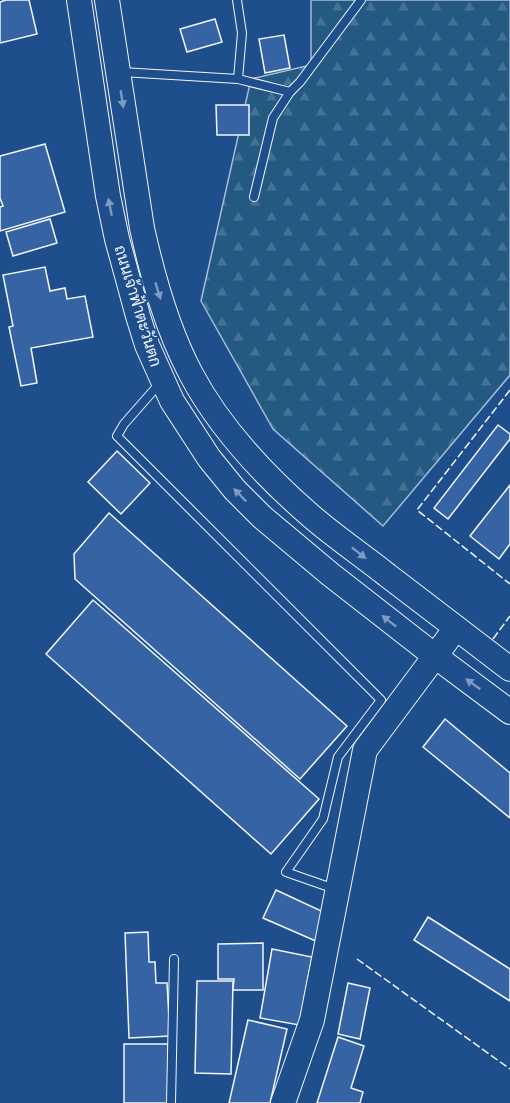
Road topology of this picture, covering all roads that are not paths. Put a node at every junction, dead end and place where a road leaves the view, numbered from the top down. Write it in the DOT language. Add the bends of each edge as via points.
graph roads {
  1 [pos="79,0"];
  2 [pos="107,0"];
  3 [pos="237,0"];
  4 [pos="362,0"];
  5 [pos="118,72"];
  6 [pos="238,78"];
  7 [pos="290,92"];
  8 [pos="254,197"];
  9 [pos="162,380"];
  10 [pos="456,628"];
  11 [pos="435,657"];
  12 [pos="510,669"];
  13 [pos="510,712"];
  14 [pos="338,888"];
  15 [pos="174,959"];
  16 [pos="171,1103"];
  17 [pos="283,1103"];
  9 -- 1 [label="main road, ถนนเจ้าฟ้าตะวันตก, one-way" via="147,345 117,239"];
  2 -- 5 [label="main road, ถนนเจ้าฟ้าตะวันตก"];
  3 -- 6 [label="lane" via="242,33"];
  4 -- 7 [label="lane"];
  5 -- 6 [label="lane"];
  5 -- 10 [label="main road, ถนนเจ้าฟ้าตะวันตก, one-way" via="149,258 179,351 201,392 220,421 273,481 312,517"];
  6 -- 7 [label="lane"];
  7 -- 8 [label="lane" via="273,118"];
  11 -- 9 [label="main road, ถนนเจ้าฟ้าตะวันตก, one-way" via="261,517 209,458"];
  9 -- 14 [label="lane" via="117,436 381,700 338,757 323,819 286,872"];
  10 -- 11 [label="main road"];
  10 -- 12 [label="main road, ถนนเจ้าฟ้าตะวันตก"];
  13 -- 11 [label="main road, ถนนเจ้าฟ้าตะวันตก, one-way"];
  11 -- 14 [label="main road" via="365,750"];
  14 -- 17 [label="main road" via="312,1020"];
  15 -- 16 [label="lane"];
}
